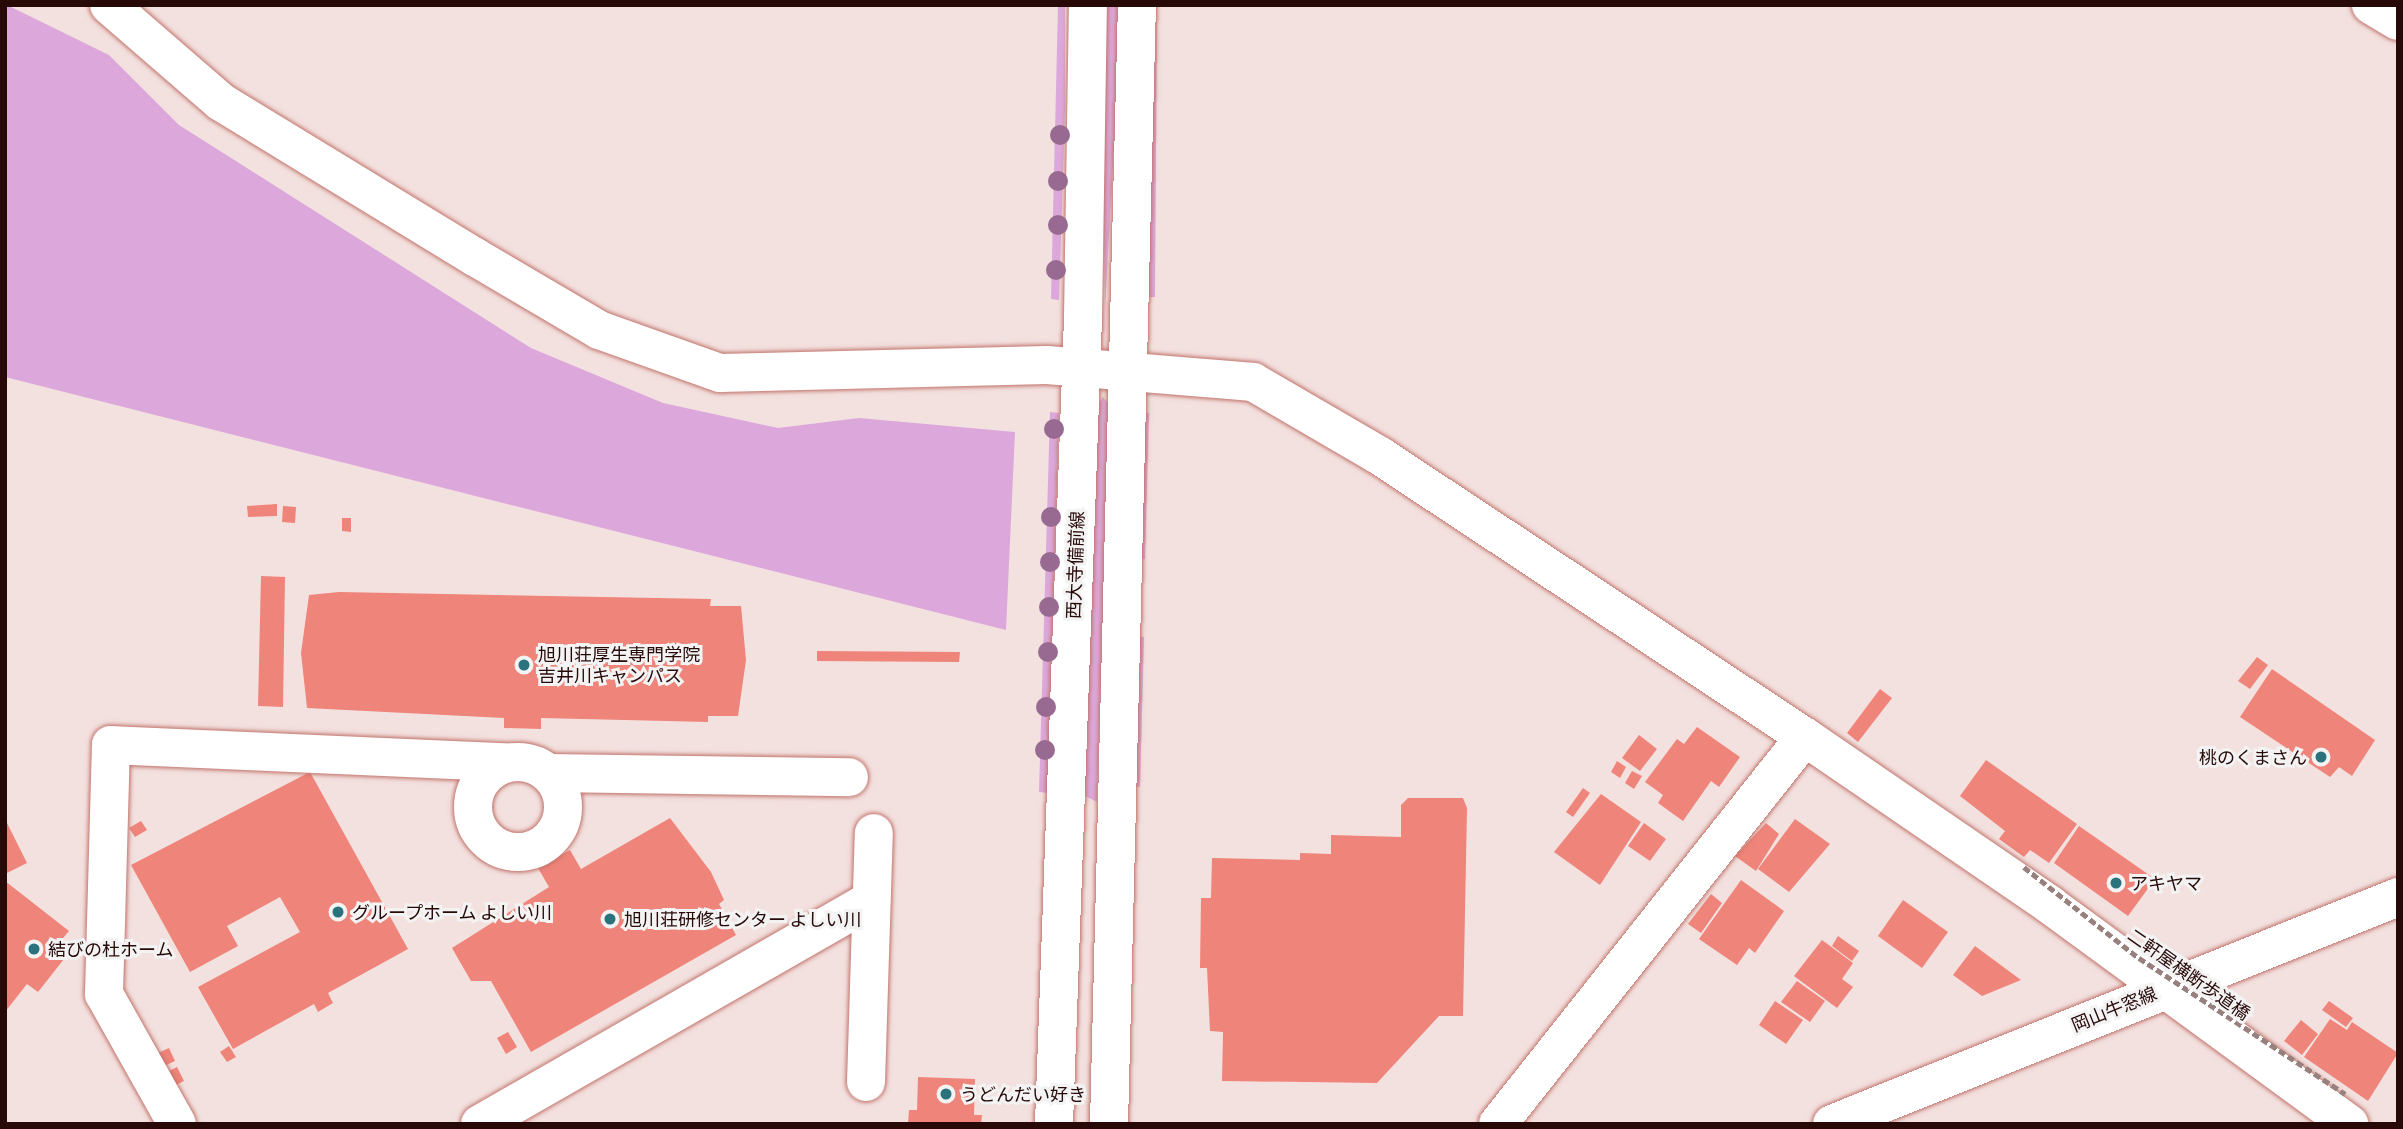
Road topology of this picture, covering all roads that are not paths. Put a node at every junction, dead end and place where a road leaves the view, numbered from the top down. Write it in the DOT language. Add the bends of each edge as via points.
graph roads {
  1 [pos="109,5"];
  2 [pos="1088,5"];
  3 [pos="1137,5"];
  4 [pos="2371,5"];
  5 [pos="2398,21"];
  6 [pos="1081,367"];
  7 [pos="1125,371"];
  8 [pos="1804,737"];
  9 [pos="508,762"];
  10 [pos="550,773"];
  11 [pos="849,778"];
  12 [pos="874,832"];
  13 [pos="2398,897"];
  14 [pos="871,900"];
  15 [pos="2164,988"];
  16 [pos="866,1082"];
  17 [pos="2347,1109"];
  18 [pos="177,1124"];
  19 [pos="480,1124"];
  20 [pos="1054,1124"];
  21 [pos="1109,1124"];
  22 [pos="1498,1124"];
  23 [pos="1832,1124"];
  1 -- 6 [label="street" via="221,102 599,330 720,373"];
  2 -- 6 [label="street, 西大寺備前線"];
  3 -- 7 [label="street"];
  4 -- 5 [label="street"];
  6 -- 7 [label="street"];
  6 -- 20 [label="street, 西大寺備前線"];
  7 -- 8 [label="street" via="1253,382 1380,456"];
  7 -- 21 [label="street"];
  8 -- 15 [label="street"];
  8 -- 22 [label="street"];
  9 -- 10 [label="street"];
  9 -- 10 [label="street" via="483,778 473,805 482,833 506,851 536,849 558,829 563,799"];
  9 -- 18 [label="street" via="111,745 104,994"];
  10 -- 11 [label="street"];
  12 -- 14 [label="street"];
  13 -- 15 [label="street, 岡山牛窓線"];
  14 -- 16 [label="street"];
  14 -- 19 [label="street"];
  15 -- 17 [label="street"];
  15 -- 23 [label="street, 岡山牛窓線"];
}
